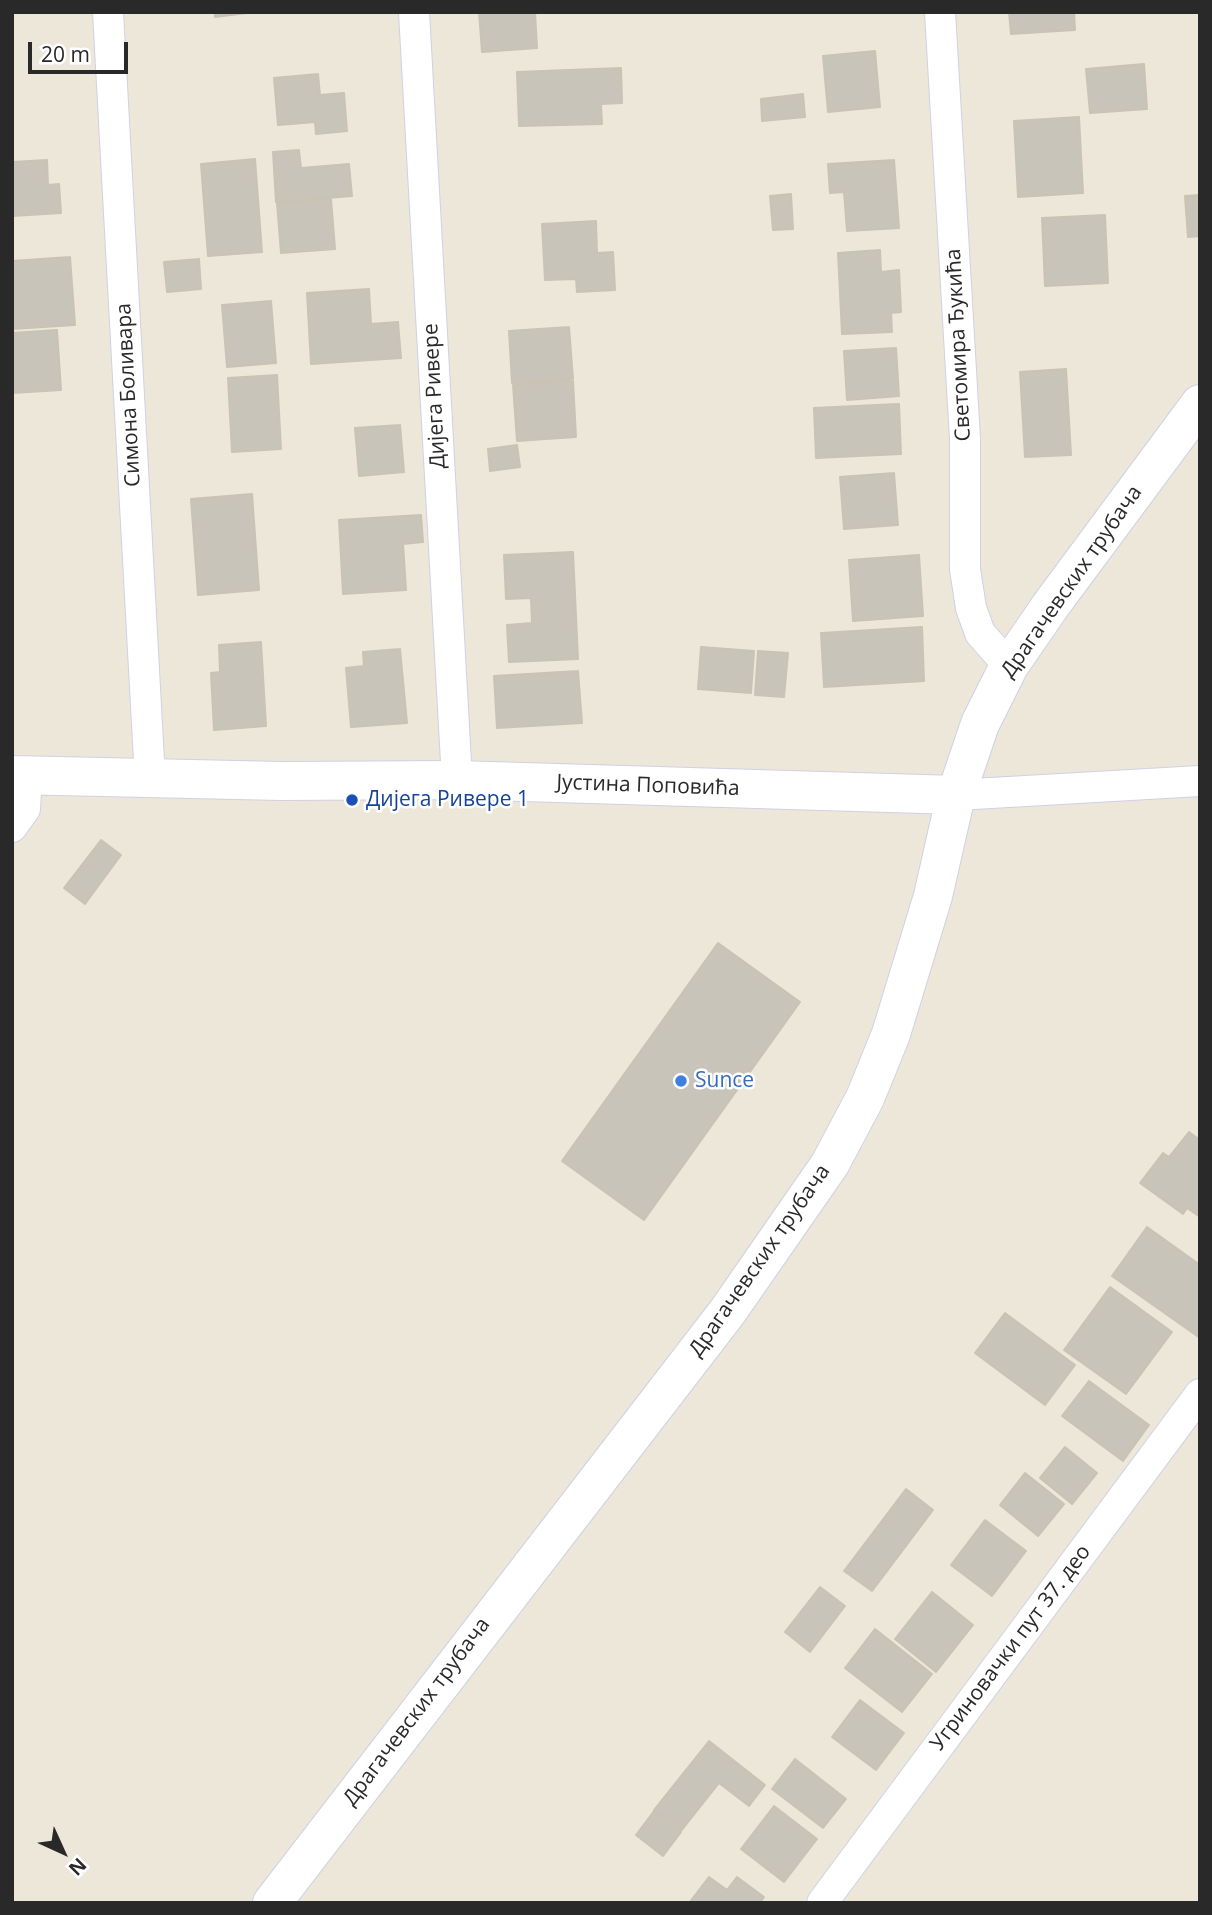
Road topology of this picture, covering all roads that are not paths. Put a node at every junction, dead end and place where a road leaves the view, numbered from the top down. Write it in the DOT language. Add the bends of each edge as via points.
graph roads {
  1 [pos="108,12"];
  2 [pos="414,12"];
  3 [pos="940,12"];
  4 [pos="1200,404"];
  5 [pos="1009,666"];
  6 [pos="20,775"];
  7 [pos="149,779"];
  8 [pos="457,780"];
  9 [pos="1200,781"];
  10 [pos="956,795"];
  11 [pos="12,827"];
  12 [pos="1200,1394"];
  13 [pos="272,1903"];
  14 [pos="822,1903"];
  1 -- 7 [label="street, Симона Боливара"];
  2 -- 8 [label="street, Дијега Ривере"];
  3 -- 5 [label="street, Светомира Ђукића" via="965,439 965,569 980,633"];
  4 -- 5 [label="street, Драгачевских трубача"];
  5 -- 10 [label="street, Драгачевских трубача" via="980,724"];
  6 -- 7 [label="street, Јустина Поповића"];
  6 -- 11 [label="street" via="25,809"];
  7 -- 8 [label="street, Јустина Поповића"];
  8 -- 10 [label="street, Јустина Поповића"];
  9 -- 10 [label="street, Јустина Поповића"];
  10 -- 13 [label="street, Драгачевских трубача" via="933,896 891,1034 865,1098 830,1164 727,1311"];
  12 -- 14 [label="street, Угриновачки пут 37. део"];
}
